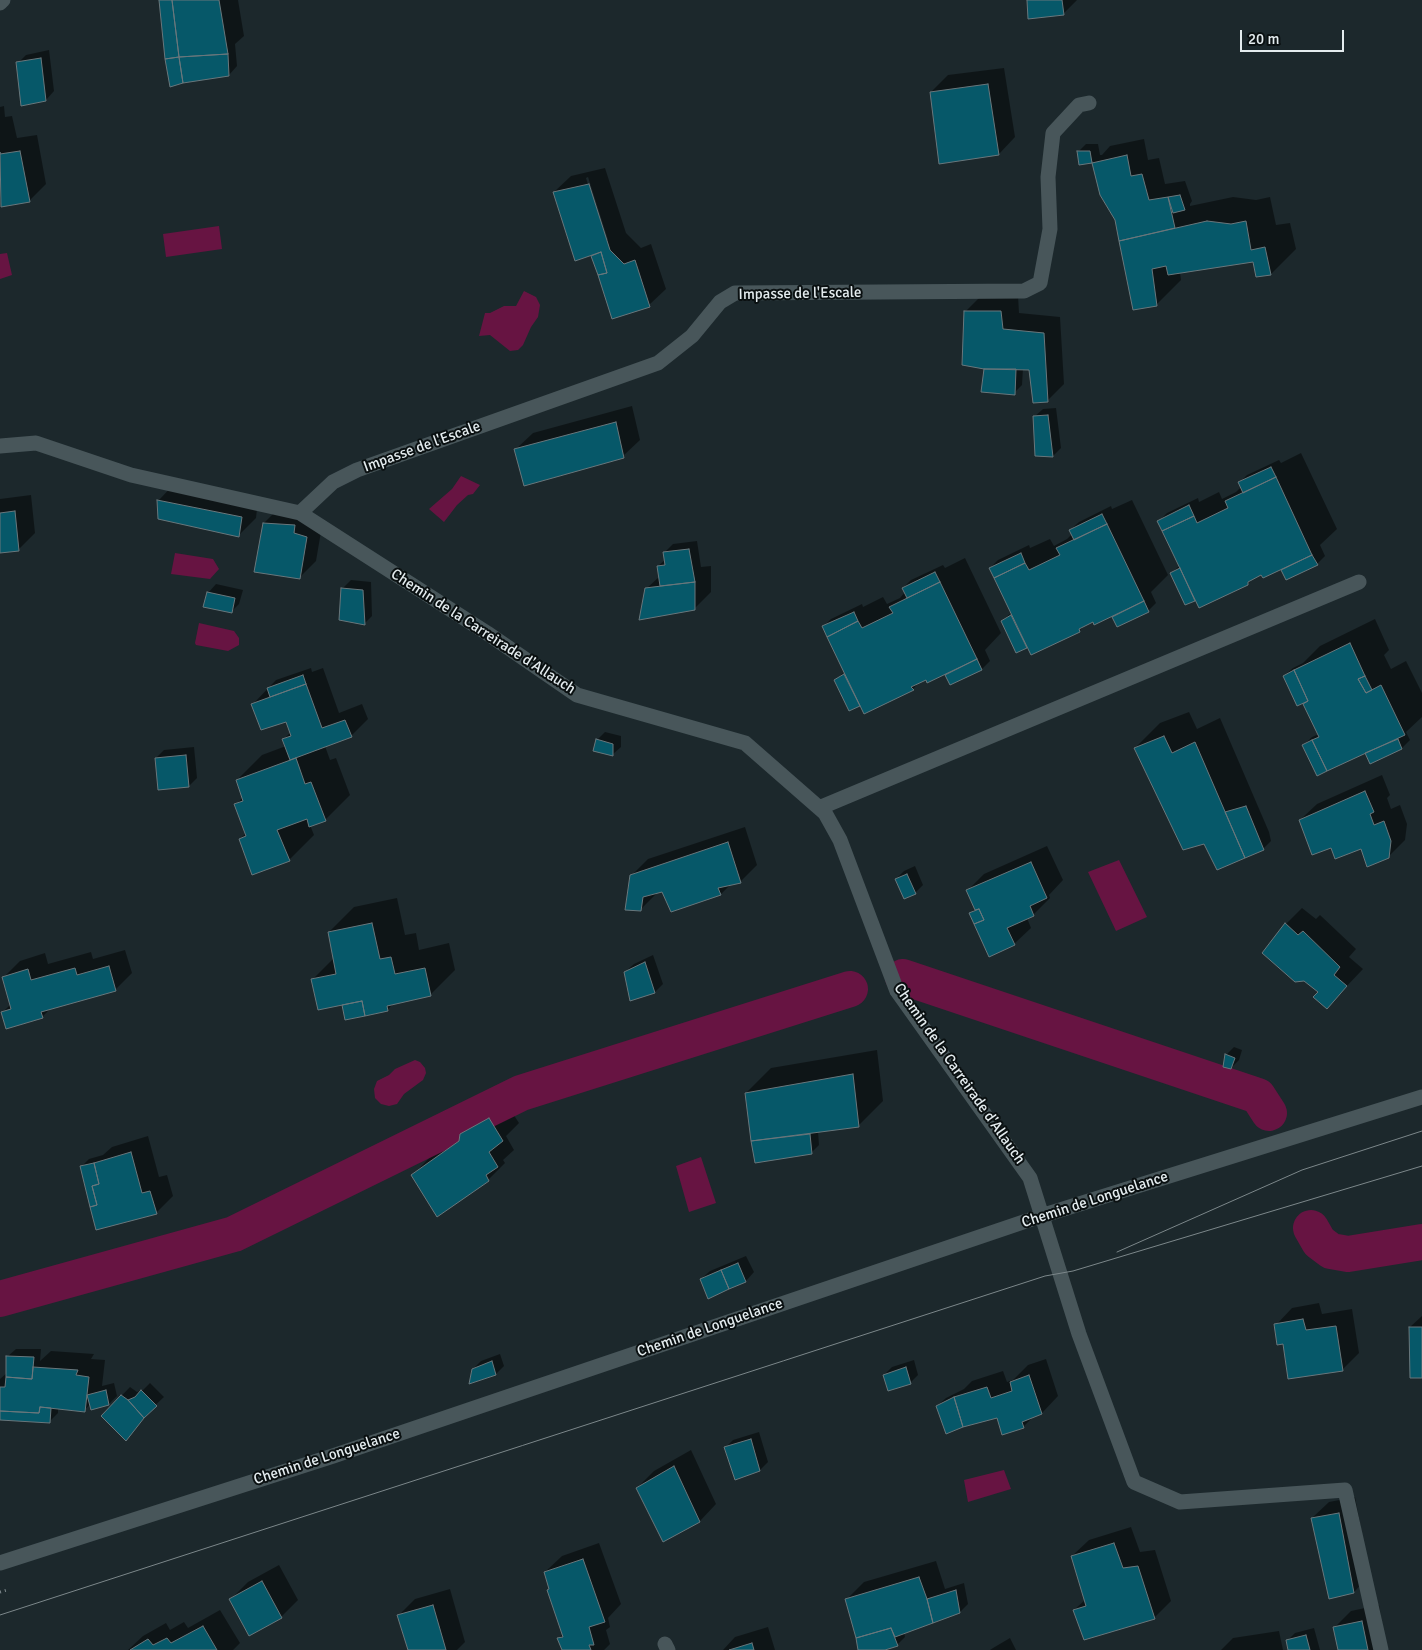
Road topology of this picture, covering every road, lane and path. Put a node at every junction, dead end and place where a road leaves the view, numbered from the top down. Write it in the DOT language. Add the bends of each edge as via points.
graph roads {
  1 [pos="3,0"];
  2 [pos="0,3"];
  3 [pos="1089,103"];
  4 [pos="0,446"];
  5 [pos="300,513"];
  6 [pos="1359,582"];
  7 [pos="819,808"];
  8 [pos="1422,1097"];
  9 [pos="1041,1216"];
  10 [pos="0,1563"];
  11 [pos="1381,1650"];
  1 -- 2 [label="street"];
  3 -- 5 [label="street, Impasse de l'Escale" via="1079,106 1053,133 1048,177 1050,230 1040,283 1024,291 735,293 720,302 692,336 658,363 357,470 333,482"];
  4 -- 5 [label="street, Chemin de la Carreirade d'Allauch" via="36,444 131,475"];
  5 -- 7 [label="street, Chemin de la Carreirade d'Allauch" via="487,633 577,696 745,742"];
  6 -- 7 [label="street"];
  7 -- 9 [label="street, Chemin de la Carreirade d'Allauch" via="840,840 898,990 1030,1178"];
  8 -- 9 [label="street, Chemin de Longuelance"];
  9 -- 10 [label="street, Chemin de Longuelance" via="333,1456"];
  9 -- 11 [label="street, Chemin de la Carreirade d'Allauch" via="1066,1296 1134,1482 1180,1502 1345,1490"];
}
